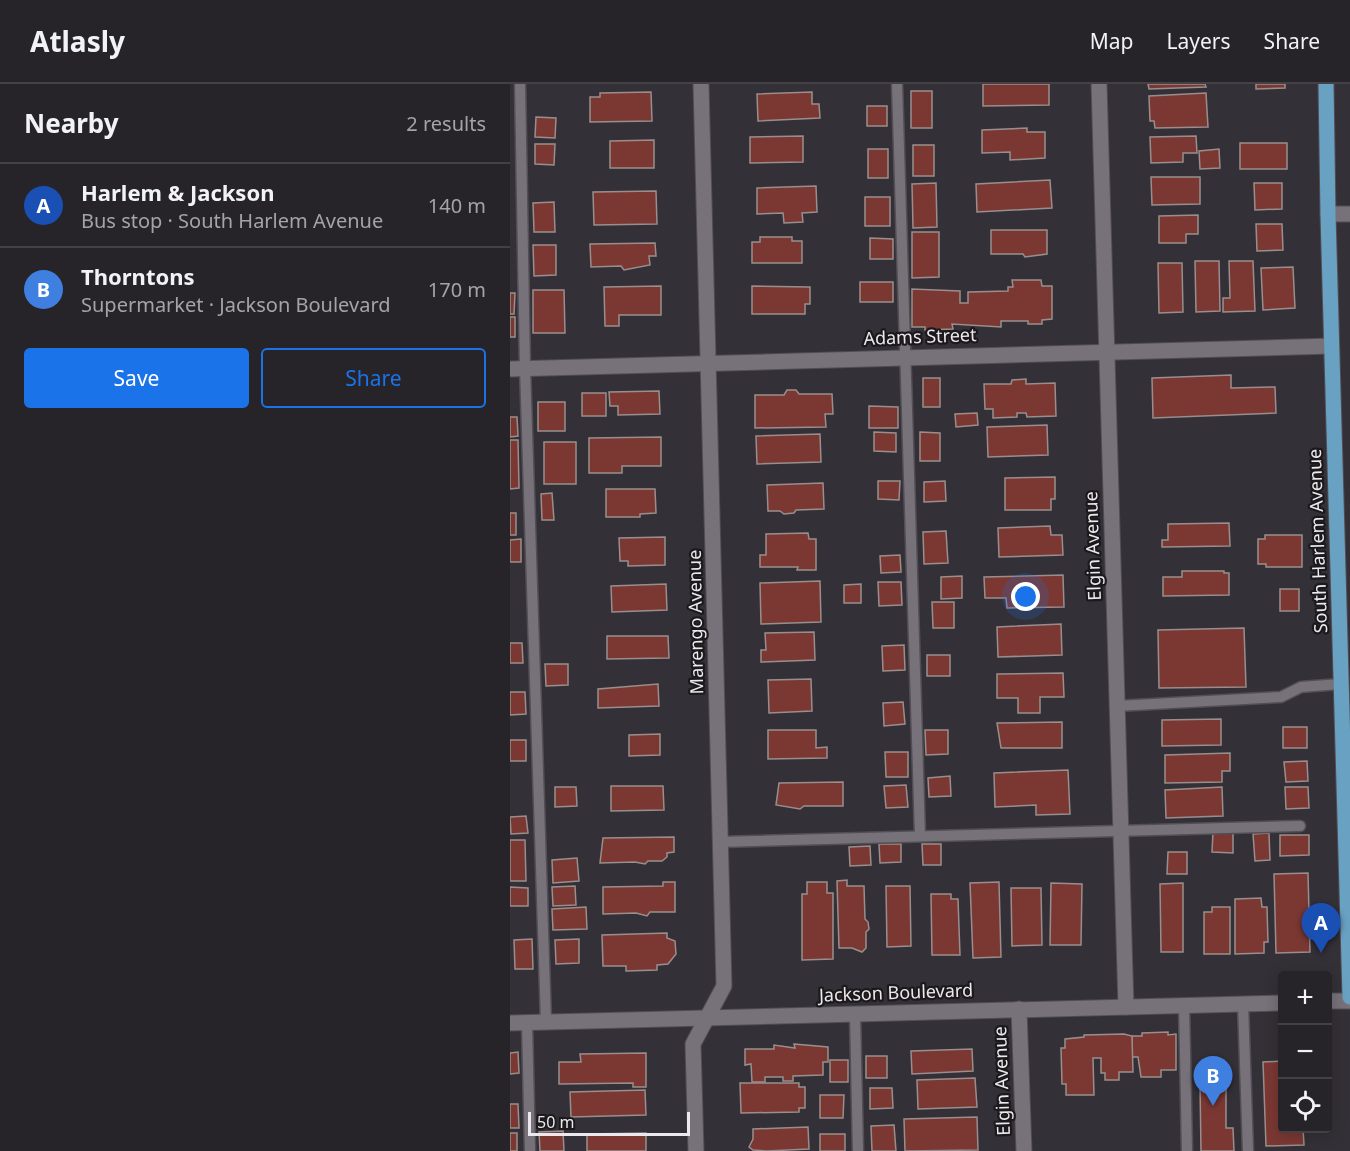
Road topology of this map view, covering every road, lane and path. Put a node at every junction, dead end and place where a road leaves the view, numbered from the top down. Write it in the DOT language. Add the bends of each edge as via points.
graph roads {
  1 [pos="520,84"];
  2 [pos="701,84"];
  3 [pos="897,84"];
  4 [pos="1099,84"];
  5 [pos="1326,84"];
  6 [pos="1328,214"];
  7 [pos="1350,214"];
  8 [pos="1332,346"];
  9 [pos="1107,351"];
  10 [pos="907,357"];
  11 [pos="710,363"];
  12 [pos="518,368"];
  13 [pos="1341,684"];
  14 [pos="1117,706"];
  15 [pos="1347,754"];
  16 [pos="1300,826"];
  17 [pos="1120,831"];
  18 [pos="920,836"];
  19 [pos="720,842"];
  20 [pos="1348,883"];
  21 [pos="1349,920"];
  22 [pos="1350,999"];
  23 [pos="1332,1001"];
  24 [pos="1278,1002"];
  25 [pos="1243,1004"];
  26 [pos="1184,1005"];
  27 [pos="1126,1007"];
  28 [pos="1019,1009"];
  29 [pos="855,1014"];
  30 [pos="709,1018"];
  31 [pos="546,1022"];
  32 [pos="510,1023"];
  33 [pos="527,1023"];
  34 [pos="530,1151"];
  35 [pos="696,1151"];
  36 [pos="858,1151"];
  37 [pos="1024,1151"];
  38 [pos="1187,1151"];
  39 [pos="1248,1151"];
  1 -- 12 [label="lane"];
  2 -- 11 [label="street, Marengo Avenue"];
  3 -- 10 [label="lane"];
  4 -- 9 [label="street, Elgin Avenue"];
  5 -- 6 [label="main road, South Harlem Avenue"];
  6 -- 7 [label="street"];
  6 -- 8 [label="main road, South Harlem Avenue"];
  8 -- 9 [label="street, Adams Street"];
  8 -- 13 [label="main road, South Harlem Avenue"];
  9 -- 10 [label="street, Adams Street"];
  9 -- 14 [label="street, Elgin Avenue"];
  10 -- 11 [label="street, Adams Street"];
  10 -- 18 [label="lane"];
  11 -- 12 [label="street, Adams Street"];
  11 -- 19 [label="street, Marengo Avenue"];
  12 -- 31 [label="lane"];
  13 -- 14 [label="lane" via="1301,687 1281,697"];
  13 -- 15 [label="main road, South Harlem Avenue"];
  14 -- 17 [label="street, Elgin Avenue"];
  15 -- 20 [label="main road, South Harlem Avenue"];
  16 -- 17 [label="lane"];
  17 -- 18 [label="lane"];
  17 -- 27 [label="street, Elgin Avenue"];
  18 -- 19 [label="lane"];
  19 -- 30 [label="street, Marengo Avenue" via="724,986"];
  20 -- 21 [label="main road, South Harlem Avenue"];
  21 -- 22 [label="main road, South Harlem Avenue"];
  22 -- 23 [label="street"];
  24 -- 25 [label="street, Jackson Boulevard"];
  25 -- 26 [label="street, Jackson Boulevard"];
  25 -- 39 [label="lane"];
  26 -- 27 [label="street, Jackson Boulevard"];
  26 -- 38 [label="lane"];
  27 -- 28 [label="street, Jackson Boulevard"];
  28 -- 29 [label="street, Jackson Boulevard"];
  28 -- 37 [label="street, Elgin Avenue"];
  29 -- 30 [label="street, Jackson Boulevard"];
  29 -- 36 [label="lane"];
  30 -- 31 [label="street, Jackson Boulevard"];
  30 -- 35 [label="street, Marengo Avenue" via="693,1044"];
  31 -- 33 [label="street, Jackson Boulevard"];
  32 -- 33 [label="street, Jackson Boulevard"];
  33 -- 34 [label="lane"];
}
